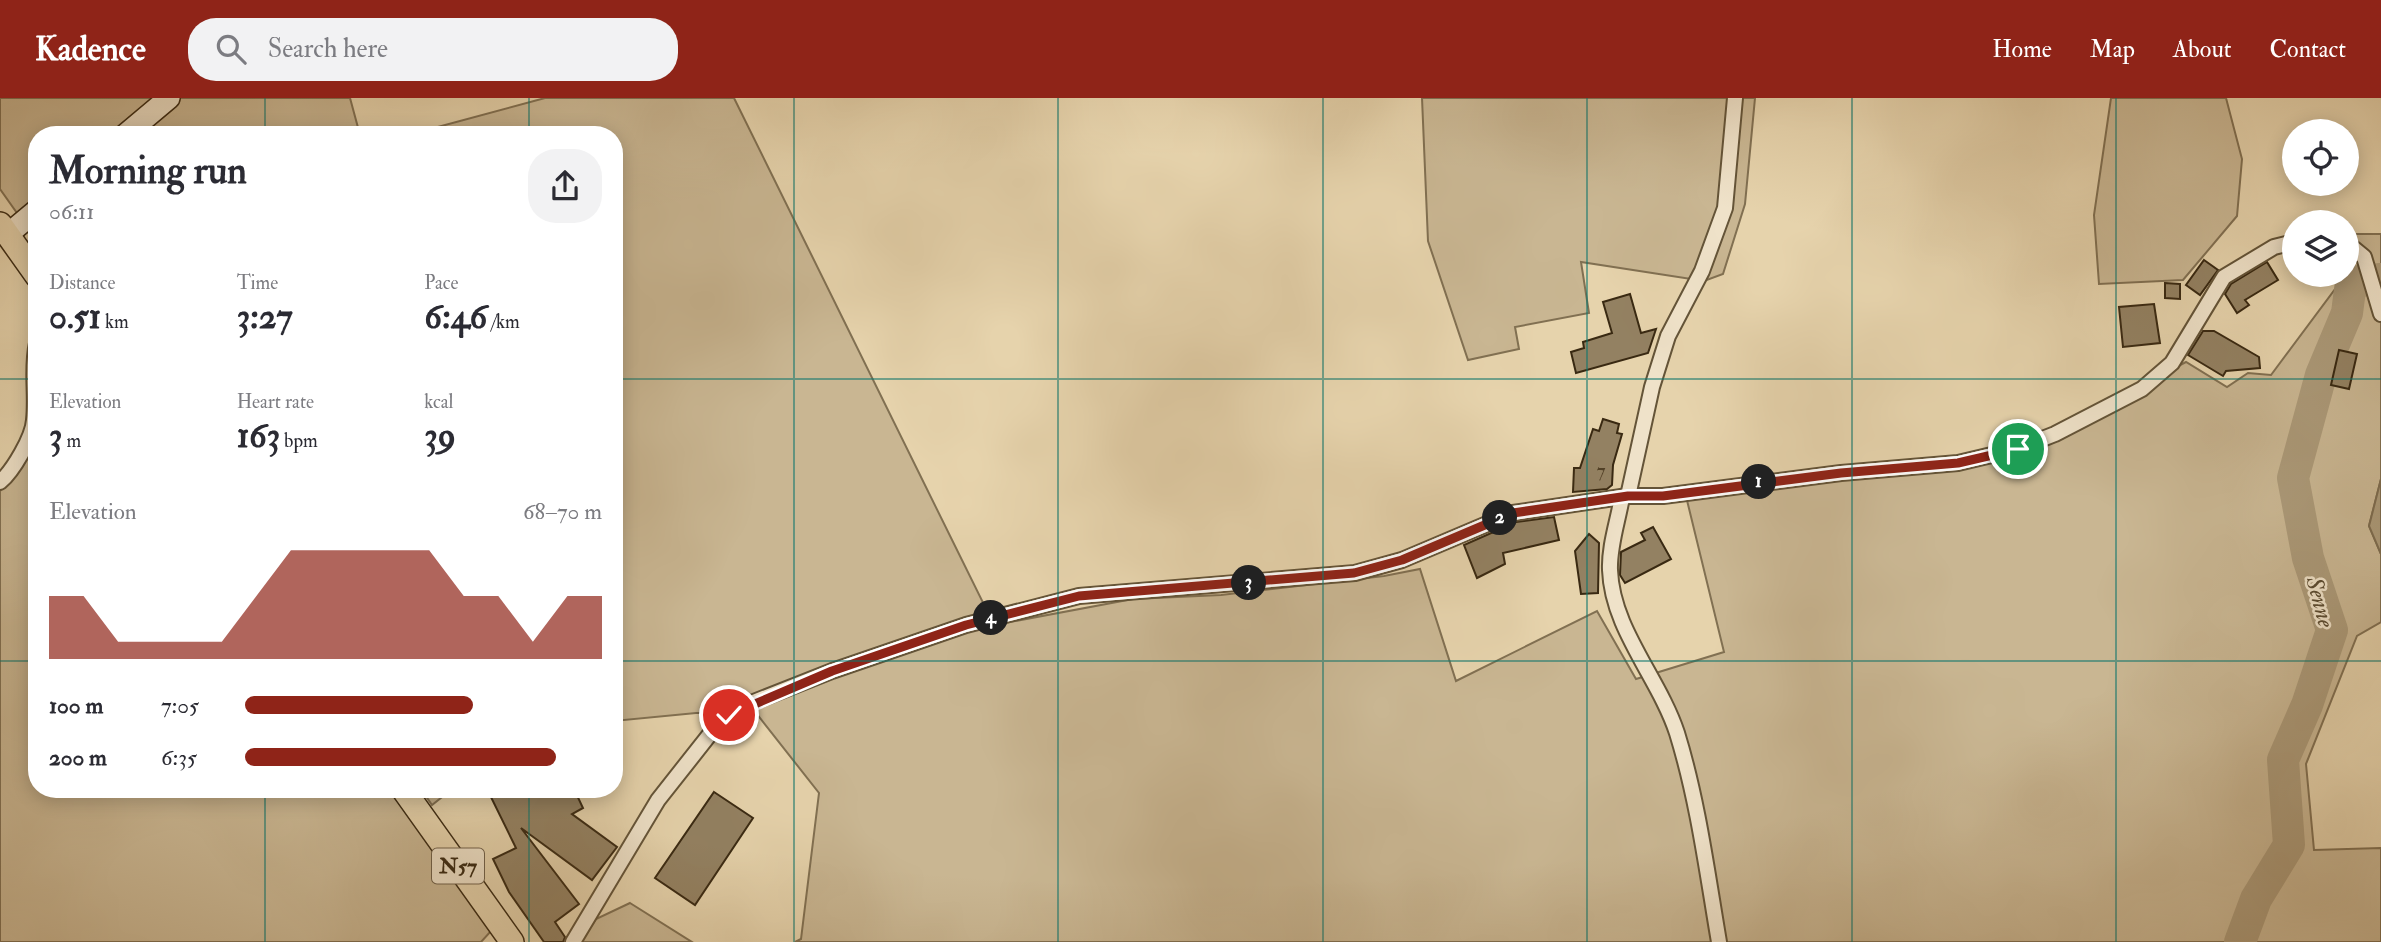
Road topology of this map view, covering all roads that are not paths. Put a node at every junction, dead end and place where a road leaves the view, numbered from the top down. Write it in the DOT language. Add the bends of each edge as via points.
graph roads {
  1 [pos="169,98"];
  2 [pos="1735,98"];
  3 [pos="136,126"];
  4 [pos="28,215"];
  5 [pos="4,230"];
  6 [pos="2282,245"];
  7 [pos="2359,253"];
  8 [pos="28,263"];
  9 [pos="2381,314"];
  10 [pos="28,436"];
  11 [pos="0,482"];
  12 [pos="1625,496"];
  13 [pos="409,798"];
  14 [pos="512,942"];
  15 [pos="573,942"];
  16 [pos="1719,942"];
  1 -- 3 [label="street"];
  2 -- 12 [label="street" via="1724,208 1702,271 1668,336"];
  4 -- 5 [label="street"];
  5 -- 8 [label="main road"];
  6 -- 12 [label="street" via="2224,277 2172,363 2142,389 2018,449 1958,463 1663,496"];
  7 -- 9 [label="street"];
  10 -- 11 [label="street" via="11,472"];
  12 -- 15 [label="street" via="1513,513 1402,560 1354,573 1079,596 1034,606 832,671 746,705 714,729 659,800"];
  12 -- 16 [label="street" via="1610,568 1614,596 1676,730 1691,784"];
  13 -- 14 [label="main road, N57"];
}
